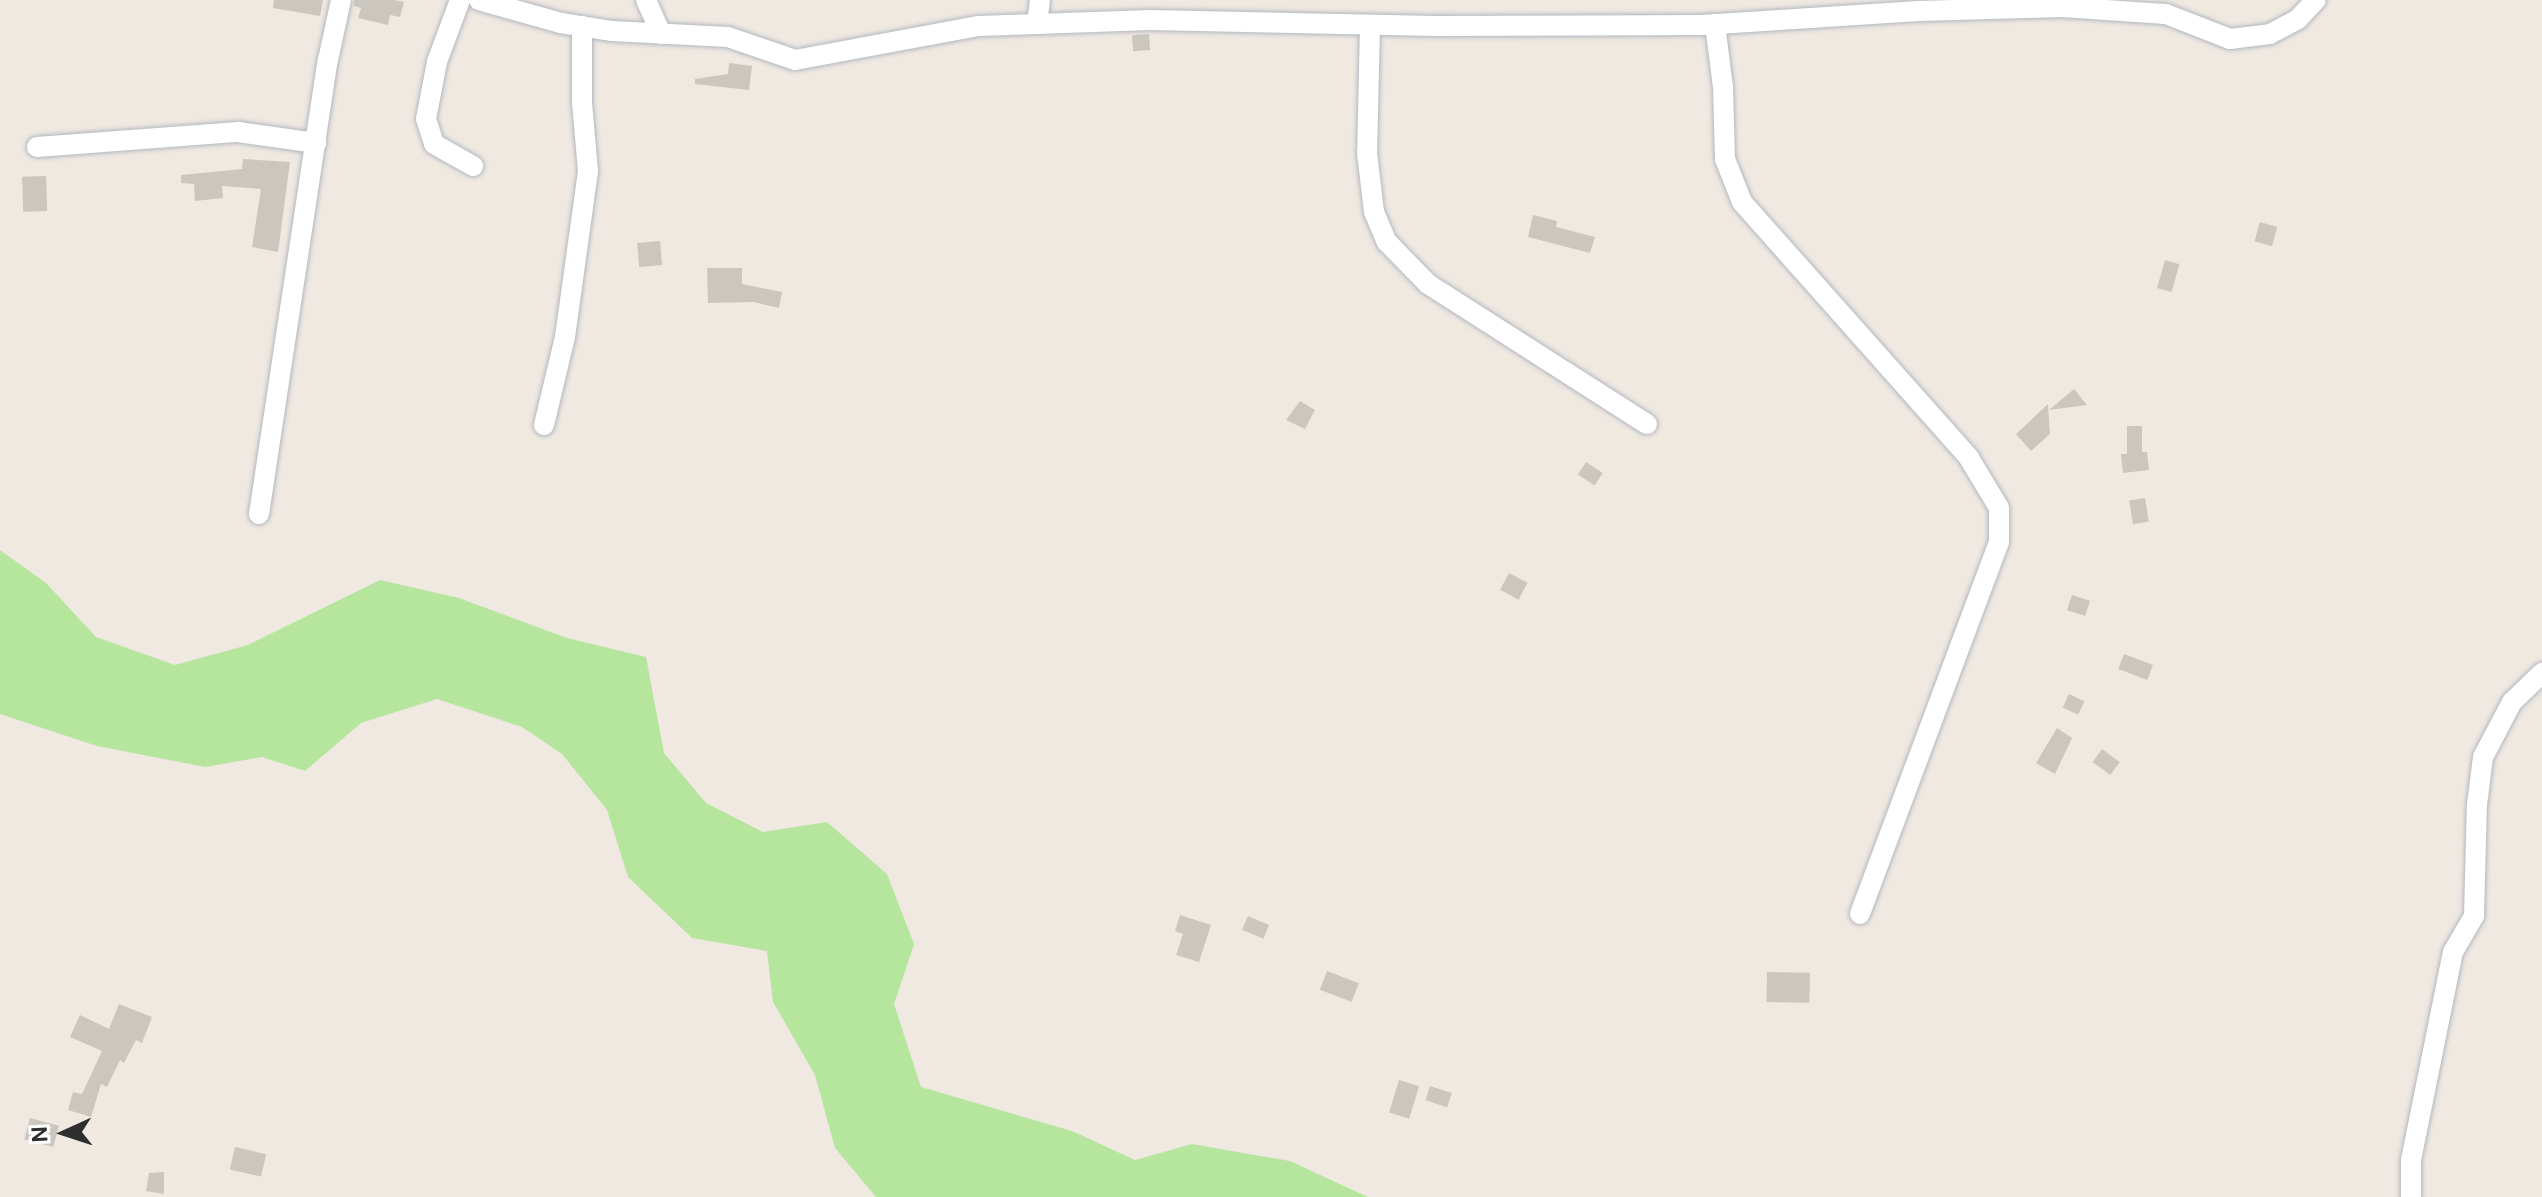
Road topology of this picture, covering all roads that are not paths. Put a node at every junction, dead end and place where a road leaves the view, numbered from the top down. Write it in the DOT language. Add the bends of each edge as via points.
graph roads {
  1 [pos="341,0"];
  2 [pos="460,0"];
  3 [pos="479,0"];
  4 [pos="646,0"];
  5 [pos="1040,0"];
  6 [pos="2316,0"];
  7 [pos="1037,24"];
  8 [pos="1715,24"];
  9 [pos="1370,25"];
  10 [pos="582,26"];
  11 [pos="661,34"];
  12 [pos="316,143"];
  13 [pos="37,147"];
  14 [pos="473,166"];
  15 [pos="1647,424"];
  16 [pos="544,425"];
  17 [pos="259,514"];
  18 [pos="2542,673"];
  19 [pos="1860,914"];
  20 [pos="2411,1197"];
  1 -- 12 [label="street"];
  2 -- 14 [label="street" via="437,62 426,119 434,144"];
  3 -- 10 [label="street"];
  4 -- 11 [label="street"];
  5 -- 7 [label="street"];
  6 -- 8 [label="street" via="2298,19 2270,34 2230,39 2166,14 2062,7"];
  7 -- 9 [label="street" via="1150,20"];
  7 -- 11 [label="street" via="979,26 795,60 728,37"];
  8 -- 9 [label="street"];
  8 -- 19 [label="street" via="1725,159 1742,202 1969,458 1999,508 1999,542"];
  9 -- 15 [label="street" via="1367,153 1374,212 1387,242 1428,284"];
  10 -- 11 [label="street"];
  10 -- 16 [label="street" via="588,171 565,337"];
  12 -- 13 [label="street" via="238,132"];
  12 -- 17 [label="street"];
  18 -- 20 [label="street" via="2512,702 2483,757 2474,916 2453,952 2411,1160"];
}
